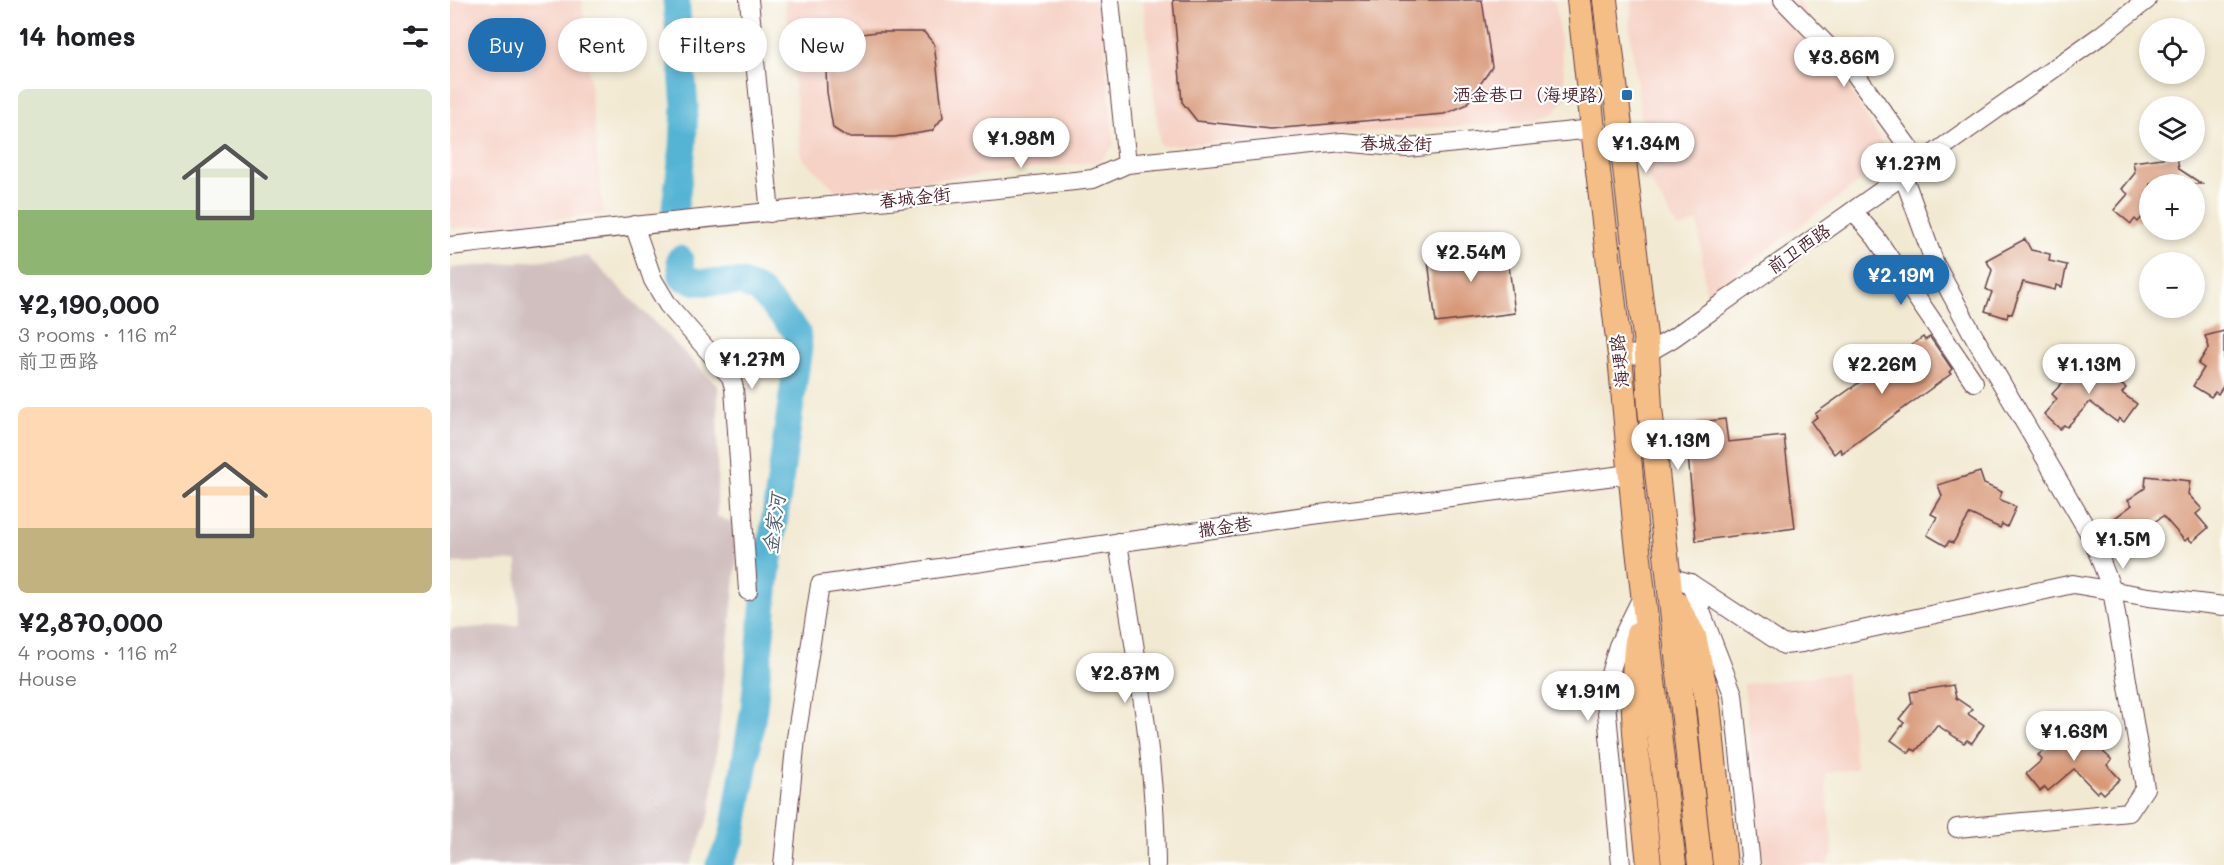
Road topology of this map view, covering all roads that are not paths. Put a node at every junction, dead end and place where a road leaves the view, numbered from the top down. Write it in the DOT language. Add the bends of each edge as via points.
graph roads {
  1 [pos="749,0"];
  2 [pos="1110,0"];
  3 [pos="1580,0"];
  4 [pos="1605,0"];
  5 [pos="1783,0"];
  6 [pos="2147,0"];
  7 [pos="1593,129"];
  8 [pos="1920,163"];
  9 [pos="1127,164"];
  10 [pos="1903,175"];
  11 [pos="1853,211"];
  12 [pos="770,213"];
  13 [pos="634,225"];
  14 [pos="450,246"];
  15 [pos="1647,353"];
  16 [pos="1620,356"];
  17 [pos="1974,382"];
  18 [pos="1630,474"];
  19 [pos="1118,542"];
  20 [pos="1676,584"];
  21 [pos="2112,590"];
  22 [pos="748,591"];
  23 [pos="1644,593"];
  24 [pos="2224,606"];
  25 [pos="1957,828"];
  26 [pos="783,865"];
  27 [pos="1156,865"];
  28 [pos="1621,865"];
  29 [pos="1649,865"];
  30 [pos="1674,865"];
  31 [pos="1700,865"];
  32 [pos="1725,865"];
  33 [pos="1751,865"];
  1 -- 12 [label="street"];
  2 -- 9 [label="street"];
  3 -- 7 [label="main road, 海埂路"];
  4 -- 15 [label="main road, 海埂路"];
  5 -- 8 [label="street" via="1856,75"];
  6 -- 8 [label="street, 前卫西路"];
  7 -- 9 [label="street, 春城金街" via="1407,148 1342,142"];
  7 -- 16 [label="main road, 海埂路"];
  8 -- 10 [label="street, 前卫西路"];
  9 -- 12 [label="street, 春城金街" via="1093,179"];
  10 -- 11 [label="street, 前卫西路"];
  10 -- 21 [label="street" via="1935,264 2092,538"];
  11 -- 15 [label="street, 前卫西路"];
  11 -- 17 [label="street" via="1876,238"];
  12 -- 13 [label="street, 春城金街"];
  13 -- 14 [label="street, 春城金街"];
  13 -- 22 [label="street" via="653,280 668,305 731,377"];
  15 -- 16 [label="street, 前卫西路"];
  15 -- 20 [label="main road, 海埂路" via="1650,408"];
  16 -- 18 [label="main road, 海埂路"];
  18 -- 19 [label="street, 撒金巷"];
  18 -- 23 [label="main road, 海埂路"];
  19 -- 26 [label="street, 撒金巷" via="820,585 796,738"];
  19 -- 27 [label="street" via="1147,729 1156,817"];
  20 -- 21 [label="street" via="1784,645 2073,584"];
  20 -- 31 [label="main road, 海埂路"];
  20 -- 32 [label="main road" via="1694,636 1708,703"];
  20 -- 33 [label="street" via="1733,693"];
  21 -- 24 [label="street"];
  21 -- 25 [label="street" via="2145,788 2130,812"];
  23 -- 28 [label="street" via="1618,646 1605,691"];
  23 -- 29 [label="main road" via="1636,643 1635,723"];
  23 -- 30 [label="main road, 海埂路"];
}
